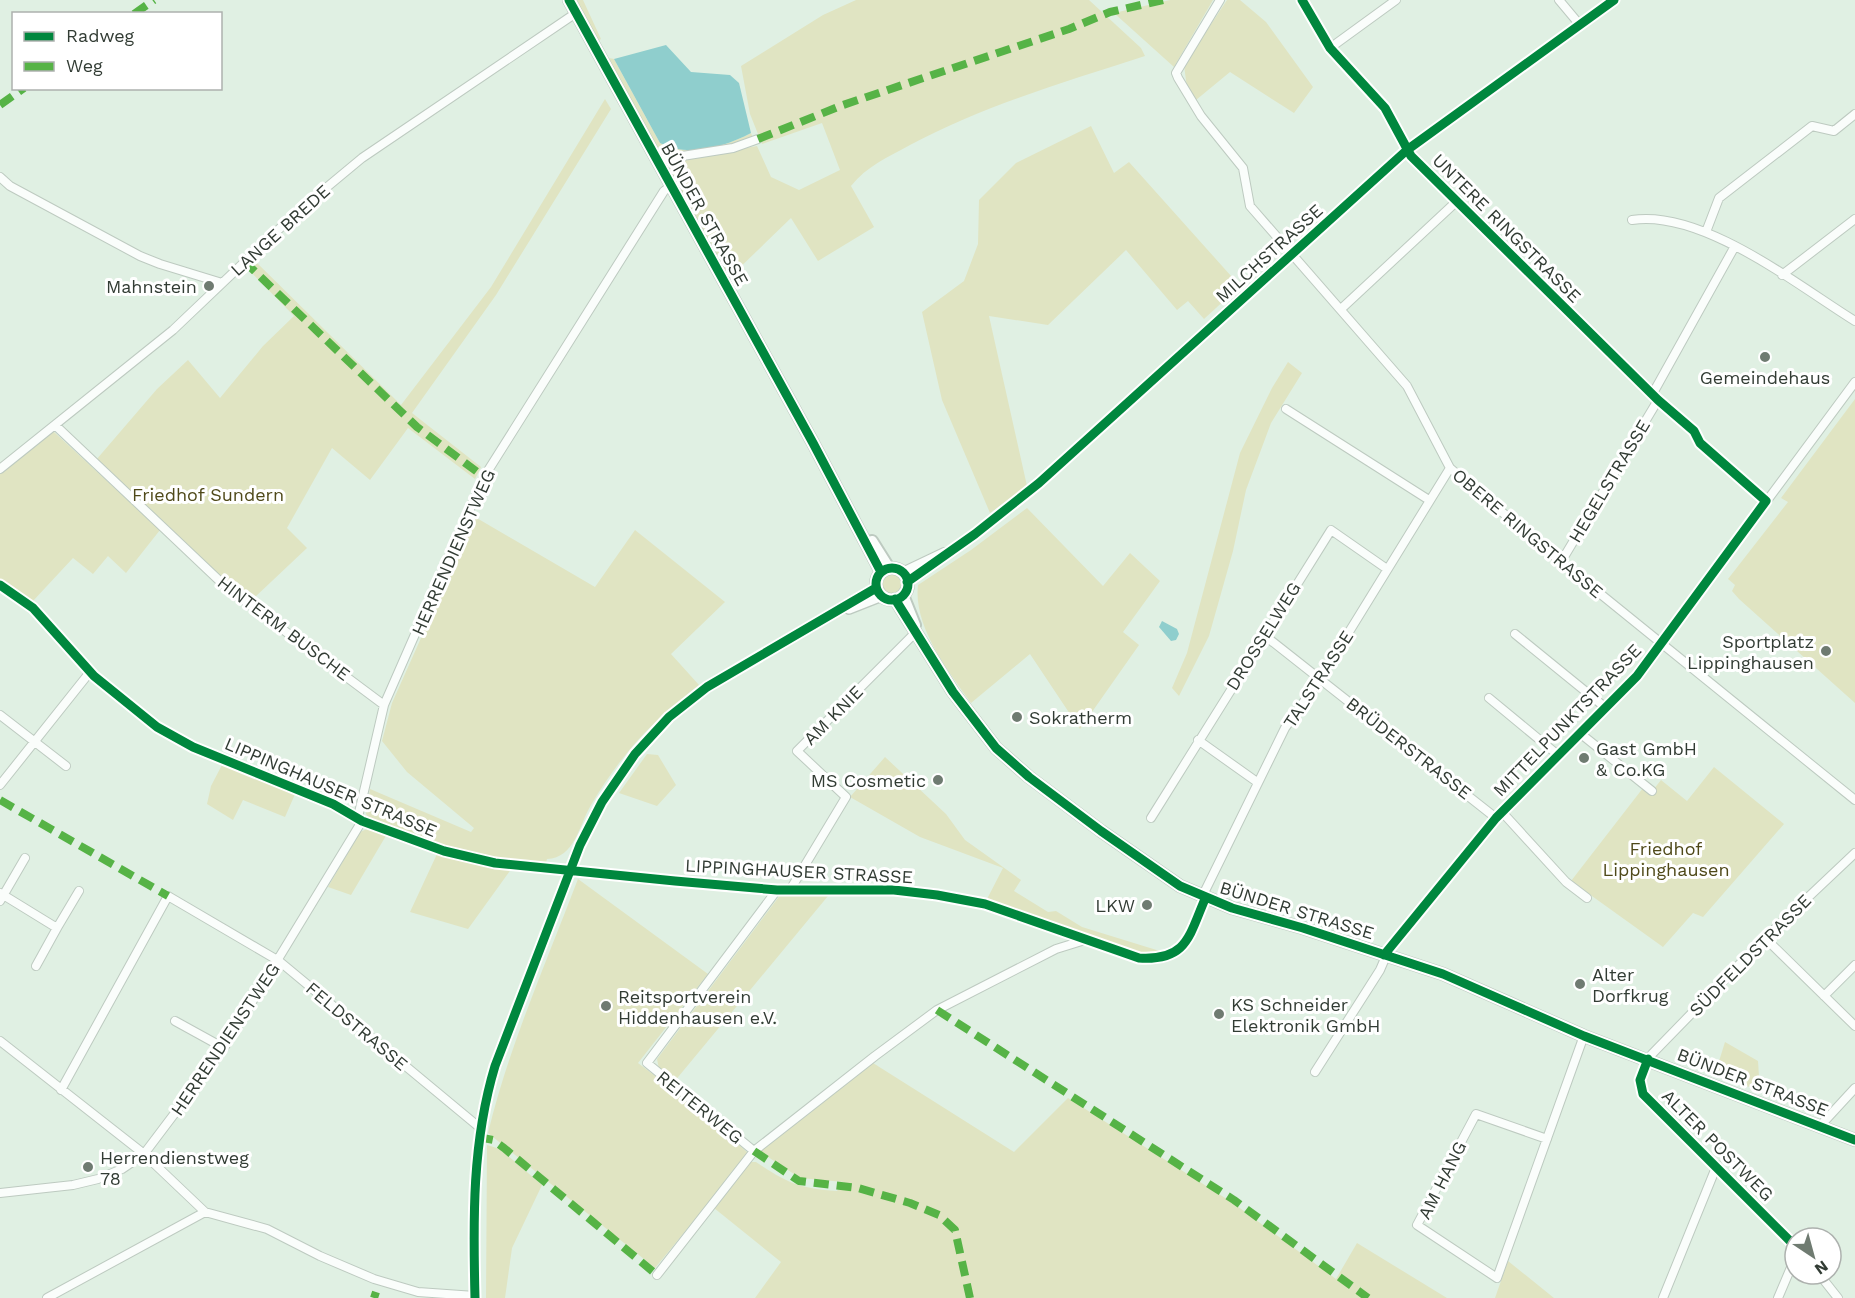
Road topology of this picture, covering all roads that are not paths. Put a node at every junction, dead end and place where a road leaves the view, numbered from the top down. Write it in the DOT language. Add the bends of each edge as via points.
graph roads {
  1 [pos="569,0"];
  2 [pos="1220,0"];
  3 [pos="1302,0"];
  4 [pos="1396,0"];
  5 [pos="1560,0"];
  6 [pos="1614,0"];
  7 [pos="576,14"];
  8 [pos="1580,25"];
  9 [pos="1330,48"];
  10 [pos="1855,114"];
  11 [pos="758,139"];
  12 [pos="1407,150"];
  13 [pos="657,160"];
  14 [pos="0,177"];
  15 [pos="671,186"];
  16 [pos="1456,202"];
  17 [pos="1855,219"];
  18 [pos="1632,220"];
  19 [pos="1706,232"];
  20 [pos="1735,246"];
  21 [pos="1292,253"];
  22 [pos="1782,275"];
  23 [pos="222,283"];
  24 [pos="1341,309"];
  25 [pos="1855,321"];
  26 [pos="1855,382"];
  27 [pos="1655,398"];
  28 [pos="1286,409"];
  29 [pos="56,425"];
  30 [pos="1694,431"];
  31 [pos="0,468"];
  32 [pos="1450,468"];
  33 [pos="1429,500"];
  34 [pos="959,545"];
  35 [pos="1561,562"];
  36 [pos="1387,569"];
  37 [pos="885,570"];
  38 [pos="902,572"];
  39 [pos="908,582"];
  40 [pos="0,585"];
  41 [pos="879,592"];
  42 [pos="899,597"];
  43 [pos="917,631"];
  44 [pos="1264,634"];
  45 [pos="1515,634"];
  46 [pos="1662,643"];
  47 [pos="90,672"];
  48 [pos="1320,679"];
  49 [pos="1489,698"];
  50 [pos="384,705"];
  51 [pos="1606,708"];
  52 [pos="0,715"];
  53 [pos="1581,734"];
  54 [pos="1198,740"];
  55 [pos="34,742"];
  56 [pos="1558,754"];
  57 [pos="66,766"];
  58 [pos="1257,782"];
  59 [pos="0,784"];
  60 [pos="1652,791"];
  61 [pos="1855,800"];
  62 [pos="1499,815"];
  63 [pos="1151,818"];
  64 [pos="360,819"];
  65 [pos="1855,854"];
  66 [pos="26,858"];
  67 [pos="570,869"];
  68 [pos="777,890"];
  69 [pos="790,890"];
  70 [pos="79,891"];
  71 [pos="1,897"];
  72 [pos="1203,898"];
  73 [pos="1587,898"];
  74 [pos="57,928"];
  75 [pos="1059,931"];
  76 [pos="1765,938"];
  77 [pos="1085,940"];
  78 [pos="1056,949"];
  79 [pos="1385,956"];
  80 [pos="279,961"];
  81 [pos="1855,965"];
  82 [pos="36,966"];
  83 [pos="1824,996"];
  84 [pos="175,1021"];
  85 [pos="1855,1026"];
  86 [pos="1584,1036"];
  87 [pos="0,1041"];
  88 [pos="224,1048"];
  89 [pos="1648,1059"];
  90 [pos="1315,1072"];
  91 [pos="1855,1088"];
  92 [pos="62,1090"];
  93 [pos="1820,1126"];
  94 [pos="479,1127"];
  95 [pos="1547,1139"];
  96 [pos="1855,1140"];
  97 [pos="754,1151"];
  98 [pos="144,1154"];
  99 [pos="1717,1165"];
  100 [pos="0,1193"];
  101 [pos="205,1212"];
  102 [pos="1783,1234"];
  103 [pos="657,1275"];
  104 [pos="1828,1286"];
  105 [pos="475,1297"];
  106 [pos="47,1298"];
  107 [pos="1663,1298"];
  108 [pos="1838,1298"];
  1 -- 7 [label="main road, BÜNDER STRASSE"];
  2 -- 21 [label="street, OBERE RINGSTRASSE" via="1176,73 1201,116 1243,168 1250,207"];
  3 -- 9 [label="street, UNTERE RINGSTRASSE"];
  4 -- 9 [label="street"];
  5 -- 8 [label="street"];
  6 -- 8 [label="street, MILCHSTRASSE"];
  7 -- 13 [label="main road, BÜNDER STRASSE"];
  7 -- 23 [label="street, LANGE BREDE" via="362,158 297,212"];
  8 -- 12 [label="street, MILCHSTRASSE"];
  9 -- 12 [label="street, UNTERE RINGSTRASSE" via="1385,108"];
  10 -- 19 [label="street" via="1834,131 1812,126 1719,198"];
  11 -- 13 [label="street" via="733,148"];
  12 -- 16 [label="street, UNTERE RINGSTRASSE"];
  12 -- 21 [label="street, MILCHSTRASSE"];
  13 -- 15 [label="main road, BÜNDER STRASSE"];
  14 -- 23 [label="street" via="140,256"];
  15 -- 37 [label="main road, BÜNDER STRASSE"];
  15 -- 50 [label="street, HERRENDIENSTWEG" via="664,191 484,477"];
  16 -- 24 [label="street"];
  16 -- 27 [label="street, UNTERE RINGSTRASSE"];
  17 -- 22 [label="street"];
  18 -- 19 [label="street" via="1650,218"];
  19 -- 20 [label="street"];
  20 -- 22 [label="street"];
  20 -- 27 [label="street, HEGELSTRASSE"];
  21 -- 24 [label="street, OBERE RINGSTRASSE"];
  21 -- 34 [label="street, MILCHSTRASSE" via="1039,483"];
  22 -- 25 [label="street"];
  23 -- 29 [label="street, LANGE BREDE" via="149,350"];
  24 -- 32 [label="street, OBERE RINGSTRASSE" via="1407,386"];
  26 -- 46 [label="street, MITTELPUNKTSTRASSE"];
  27 -- 30 [label="street, UNTERE RINGSTRASSE"];
  27 -- 35 [label="street, HEGELSTRASSE"];
  28 -- 33 [label="street"];
  29 -- 31 [label="street, LANGE BREDE"];
  29 -- 50 [label="street, HINTERM BUSCHE" via="226,587"];
  32 -- 33 [label="street, TALSTRASSE"];
  32 -- 35 [label="street, OBERE RINGSTRASSE"];
  33 -- 36 [label="street, TALSTRASSE"];
  34 -- 38 [label="street, MILCHSTRASSE"];
  34 -- 39 [label="street, MILCHSTRASSE"];
  35 -- 46 [label="street, OBERE RINGSTRASSE"];
  36 -- 44 [label="street, DROSSELWEG" via="1331,530"];
  36 -- 48 [label="street, TALSTRASSE"];
  37 -- 38 [label="main road"];
  37 -- 41 [label="main road" via="876,579"];
  38 -- 39 [label="main road"];
  39 -- 42 [label="main road"];
  40 -- 47 [label="street, LIPPINGHAUSER STRASSE" via="33,608"];
  41 -- 42 [label="main road"];
  41 -- 67 [label="street" via="707,687 669,717 619,775 592,818"];
  42 -- 43 [label="main road, BÜNDER STRASSE"];
  43 -- 69 [label="street, AM KNIE" via="797,751 846,796"];
  43 -- 72 [label="main road, BÜNDER STRASSE" via="953,692 996,748 1140,860"];
  44 -- 48 [label="street, BRÜDERSTRASSE"];
  44 -- 54 [label="street, DROSSELWEG"];
  45 -- 51 [label="street"];
  46 -- 51 [label="street, MITTELPUNKTSTRASSE"];
  46 -- 61 [label="street, OBERE RINGSTRASSE"];
  47 -- 55 [label="street"];
  47 -- 64 [label="street, LIPPINGHAUSER STRASSE" via="169,735"];
  48 -- 58 [label="street, TALSTRASSE" via="1285,728"];
  48 -- 62 [label="street, BRÜDERSTRASSE"];
  49 -- 56 [label="street, MITTELPUNKTSTRASSE"];
  50 -- 64 [label="street, HERRENDIENSTWEG"];
  51 -- 53 [label="street, MITTELPUNKTSTRASSE"];
  52 -- 55 [label="street"];
  53 -- 56 [label="street, MITTELPUNKTSTRASSE"];
  53 -- 60 [label="street"];
  54 -- 58 [label="street"];
  54 -- 63 [label="street, DROSSELWEG"];
  55 -- 57 [label="street"];
  55 -- 59 [label="street"];
  56 -- 62 [label="street, MITTELPUNKTSTRASSE"];
  58 -- 72 [label="street, TALSTRASSE"];
  62 -- 73 [label="street, BRÜDERSTRASSE"];
  62 -- 79 [label="street, MITTELPUNKTSTRASSE"];
  64 -- 67 [label="street, LIPPINGHAUSER STRASSE" via="469,858"];
  64 -- 80 [label="street, HERRENDIENSTWEG"];
  65 -- 76 [label="street, SÜDFELDSTRASSE"];
  66 -- 71 [label="street"];
  67 -- 68 [label="street, LIPPINGHAUSER STRASSE"];
  67 -- 94 [label="street" via="495,1066"];
  68 -- 69 [label="street, LIPPINGHAUSER STRASSE"];
  68 -- 97 [label="street, REITERWEG" via="647,1063"];
  69 -- 75 [label="street, LIPPINGHAUSER STRASSE" via="894,890 937,896 985,904"];
  70 -- 74 [label="street"];
  71 -- 74 [label="street"];
  72 -- 77 [label="street, LIPPINGHAUSER STRASSE" via="1187,943 1173,954 1139,958"];
  72 -- 79 [label="main road, BÜNDER STRASSE"];
  74 -- 82 [label="street"];
  75 -- 77 [label="street, LIPPINGHAUSER STRASSE"];
  75 -- 78 [label="street" via="1061,941"];
  76 -- 83 [label="street"];
  76 -- 89 [label="street, SÜDFELDSTRASSE"];
  77 -- 78 [label="street"];
  78 -- 97 [label="street" via="937,1010"];
  79 -- 86 [label="main road, BÜNDER STRASSE" via="1443,974"];
  79 -- 90 [label="street, MITTELPUNKTSTRASSE"];
  80 -- 88 [label="street, HERRENDIENSTWEG"];
  80 -- 92 [label="street, FELDSTRASSE" via="168,896"];
  80 -- 94 [label="street, FELDSTRASSE"];
  81 -- 83 [label="street"];
  83 -- 85 [label="street"];
  84 -- 88 [label="street"];
  86 -- 89 [label="main road, BÜNDER STRASSE"];
  86 -- 95 [label="street, AM HANG"];
  87 -- 92 [label="street"];
  88 -- 98 [label="street, HERRENDIENSTWEG"];
  89 -- 93 [label="main road, BÜNDER STRASSE"];
  89 -- 99 [label="street, ALTER POSTWEG" via="1640,1080 1643,1094"];
  91 -- 93 [label="street"];
  92 -- 98 [label="street"];
  93 -- 96 [label="main road, BÜNDER STRASSE"];
  94 -- 105 [label="street" via="473,1213"];
  95 -- 95 [label="street, AM HANG" via="1476,1114 1418,1225 1497,1278"];
  97 -- 103 [label="street"];
  98 -- 100 [label="street, HERRENDIENSTWEG" via="98,1179"];
  98 -- 101 [label="street"];
  99 -- 102 [label="street, ALTER POSTWEG"];
  99 -- 107 [label="street"];
  101 -- 105 [label="street" via="267,1229 374,1279 418,1292"];
  101 -- 106 [label="street"];
  104 -- 108 [label="street"];
}
